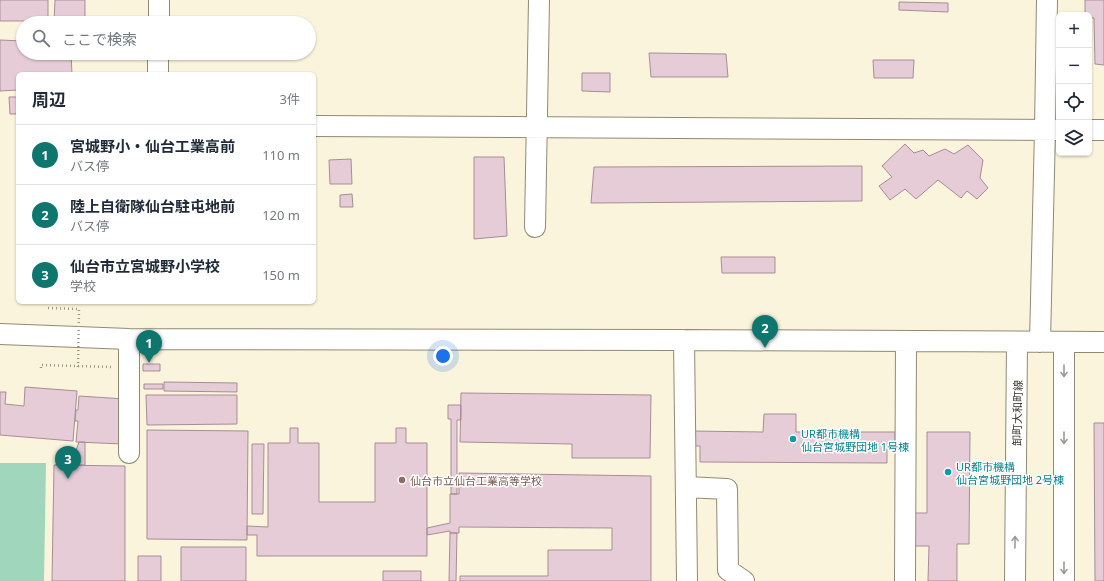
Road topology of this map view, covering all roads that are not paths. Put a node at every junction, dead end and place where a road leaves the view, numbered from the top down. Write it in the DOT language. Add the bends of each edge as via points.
graph roads {
  1 [pos="159,0"];
  2 [pos="539,0"];
  3 [pos="1047,0"];
  4 [pos="159,16"];
  5 [pos="158,60"];
  6 [pos="158,72"];
  7 [pos="316,126"];
  8 [pos="537,127"];
  9 [pos="1052,130"];
  10 [pos="1092,130"];
  11 [pos="1104,130"];
  12 [pos="535,227"];
  13 [pos="0,334"];
  14 [pos="129,339"];
  15 [pos="684,340"];
  16 [pos="906,341"];
  17 [pos="1017,342"];
  18 [pos="1040,342"];
  19 [pos="1064,342"];
  20 [pos="1104,342"];
  21 [pos="129,453"];
  22 [pos="686,487"];
  23 [pos="687,581"];
  24 [pos="744,581"];
  25 [pos="905,581"];
  26 [pos="1015,581"];
  27 [pos="1064,581"];
  1 -- 4 [label="street"];
  2 -- 8 [label="street"];
  3 -- 9 [label="street"];
  5 -- 6 [label="street"];
  7 -- 8 [label="street"];
  8 -- 9 [label="street"];
  8 -- 12 [label="street"];
  9 -- 18 [label="street"];
  10 -- 11 [label="street"];
  13 -- 14 [label="street"];
  14 -- 15 [label="street"];
  14 -- 21 [label="street"];
  15 -- 16 [label="street"];
  15 -- 22 [label="street"];
  16 -- 17 [label="street"];
  16 -- 25 [label="street"];
  17 -- 18 [label="street"];
  26 -- 17 [label="street, 卸町大和町線, one-way"];
  18 -- 19 [label="street"];
  19 -- 20 [label="street"];
  19 -- 27 [label="street, one-way"];
  22 -- 23 [label="street"];
  22 -- 24 [label="street" via="727,489 728,570"];
}
